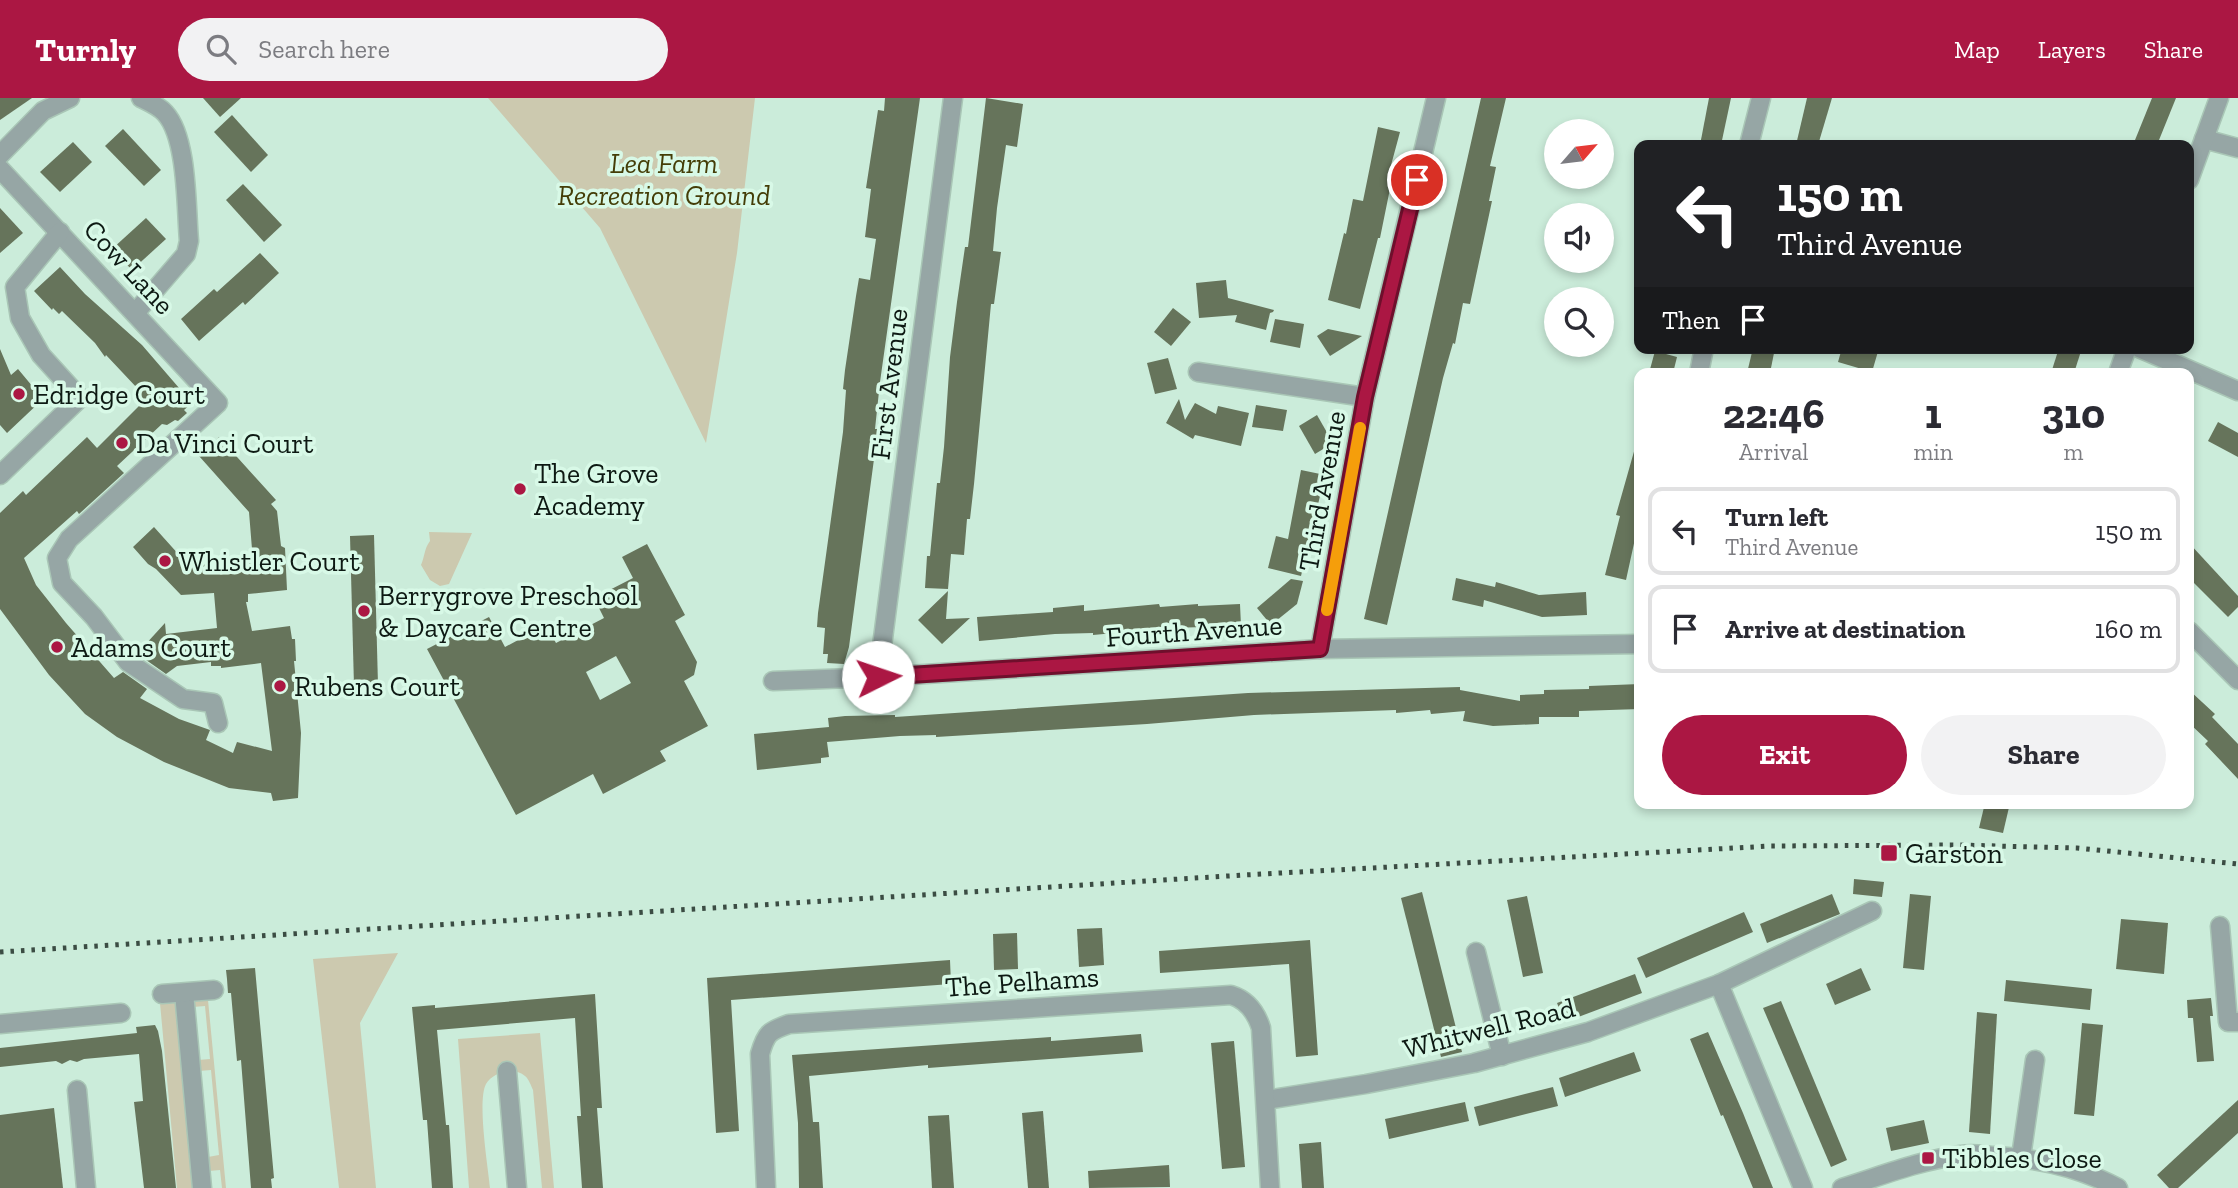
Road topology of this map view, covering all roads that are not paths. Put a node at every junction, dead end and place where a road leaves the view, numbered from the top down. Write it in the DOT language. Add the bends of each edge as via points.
graph roads {
  1 [pos="70,98"];
  2 [pos="141,98"];
  3 [pos="953,98"];
  4 [pos="1436,98"];
  5 [pos="1760,98"];
  6 [pos="2219,98"];
  7 [pos="2204,139"];
  8 [pos="1750,140"];
  9 [pos="2238,148"];
  10 [pos="0,155"];
  11 [pos="2194,166"];
  12 [pos="0,169"];
  13 [pos="60,232"];
  14 [pos="136,312"];
  15 [pos="2153,354"];
  16 [pos="2185,368"];
  17 [pos="1198,372"];
  18 [pos="2194,372"];
  19 [pos="2238,391"];
  20 [pos="1365,397"];
  21 [pos="0,475"];
  22 [pos="2194,636"];
  23 [pos="1634,644"];
  24 [pos="1320,649"];
  25 [pos="878,677"];
  26 [pos="2238,680"];
  27 [pos="773,681"];
  28 [pos="218,723"];
  29 [pos="1871,911"];
  30 [pos="2220,926"];
  31 [pos="1476,952"];
  32 [pos="1719,984"];
  33 [pos="214,990"];
  34 [pos="184,993"];
  35 [pos="162,994"];
  36 [pos="121,1013"];
  37 [pos="2238,1022"];
  38 [pos="0,1024"];
  39 [pos="1502,1056"];
  40 [pos="2035,1060"];
  41 [pos="507,1071"];
  42 [pos="77,1090"];
  43 [pos="1266,1100"];
  44 [pos="2021,1157"];
  45 [pos="86,1188"];
  46 [pos="202,1188"];
  47 [pos="517,1188"];
  48 [pos="766,1188"];
  49 [pos="1270,1188"];
  50 [pos="1803,1188"];
  51 [pos="1842,1188"];
  52 [pos="2118,1188"];
  1 -- 10 [label="street" via="43,111"];
  2 -- 14 [label="street" via="164,112 173,124 189,241 186,254"];
  3 -- 25 [label="street, First Avenue"];
  4 -- 20 [label="street, Third Avenue"];
  5 -- 8 [label="street"];
  6 -- 7 [label="street"];
  7 -- 9 [label="street"];
  7 -- 11 [label="street"];
  12 -- 13 [label="street, Cow Lane"];
  13 -- 14 [label="street, Cow Lane"];
  13 -- 21 [label="street" via="15,286 20,318 41,355 80,398"];
  14 -- 28 [label="street, Cow Lane" via="218,403 69,538 57,558 62,583 128,662 183,699 213,703"];
  15 -- 16 [label="street"];
  17 -- 20 [label="street"];
  18 -- 19 [label="street"];
  20 -- 24 [label="street, Third Avenue"];
  22 -- 26 [label="street"];
  23 -- 24 [label="street, Fourth Avenue"];
  24 -- 25 [label="street, Fourth Avenue"];
  25 -- 27 [label="street, Fourth Avenue"];
  29 -- 32 [label="street, Whitwell Road"];
  30 -- 37 [label="street" via="2228,1022"];
  31 -- 39 [label="street"];
  32 -- 39 [label="street, Whitwell Road" via="1588,1032"];
  32 -- 50 [label="street"];
  33 -- 34 [label="street"];
  34 -- 35 [label="street"];
  34 -- 46 [label="street"];
  36 -- 38 [label="street"];
  39 -- 43 [label="street, Whitwell Road"];
  40 -- 44 [label="street"];
  41 -- 47 [label="street"];
  42 -- 45 [label="street"];
  43 -- 48 [label="street, The Pelhams" via="1261,1028 1241,998 1231,995 789,1024 771,1030 760,1054"];
  43 -- 49 [label="street, The Pelhams"];
  44 -- 51 [label="street" via="1963,1154"];
  44 -- 52 [label="street" via="2064,1165"];
}
